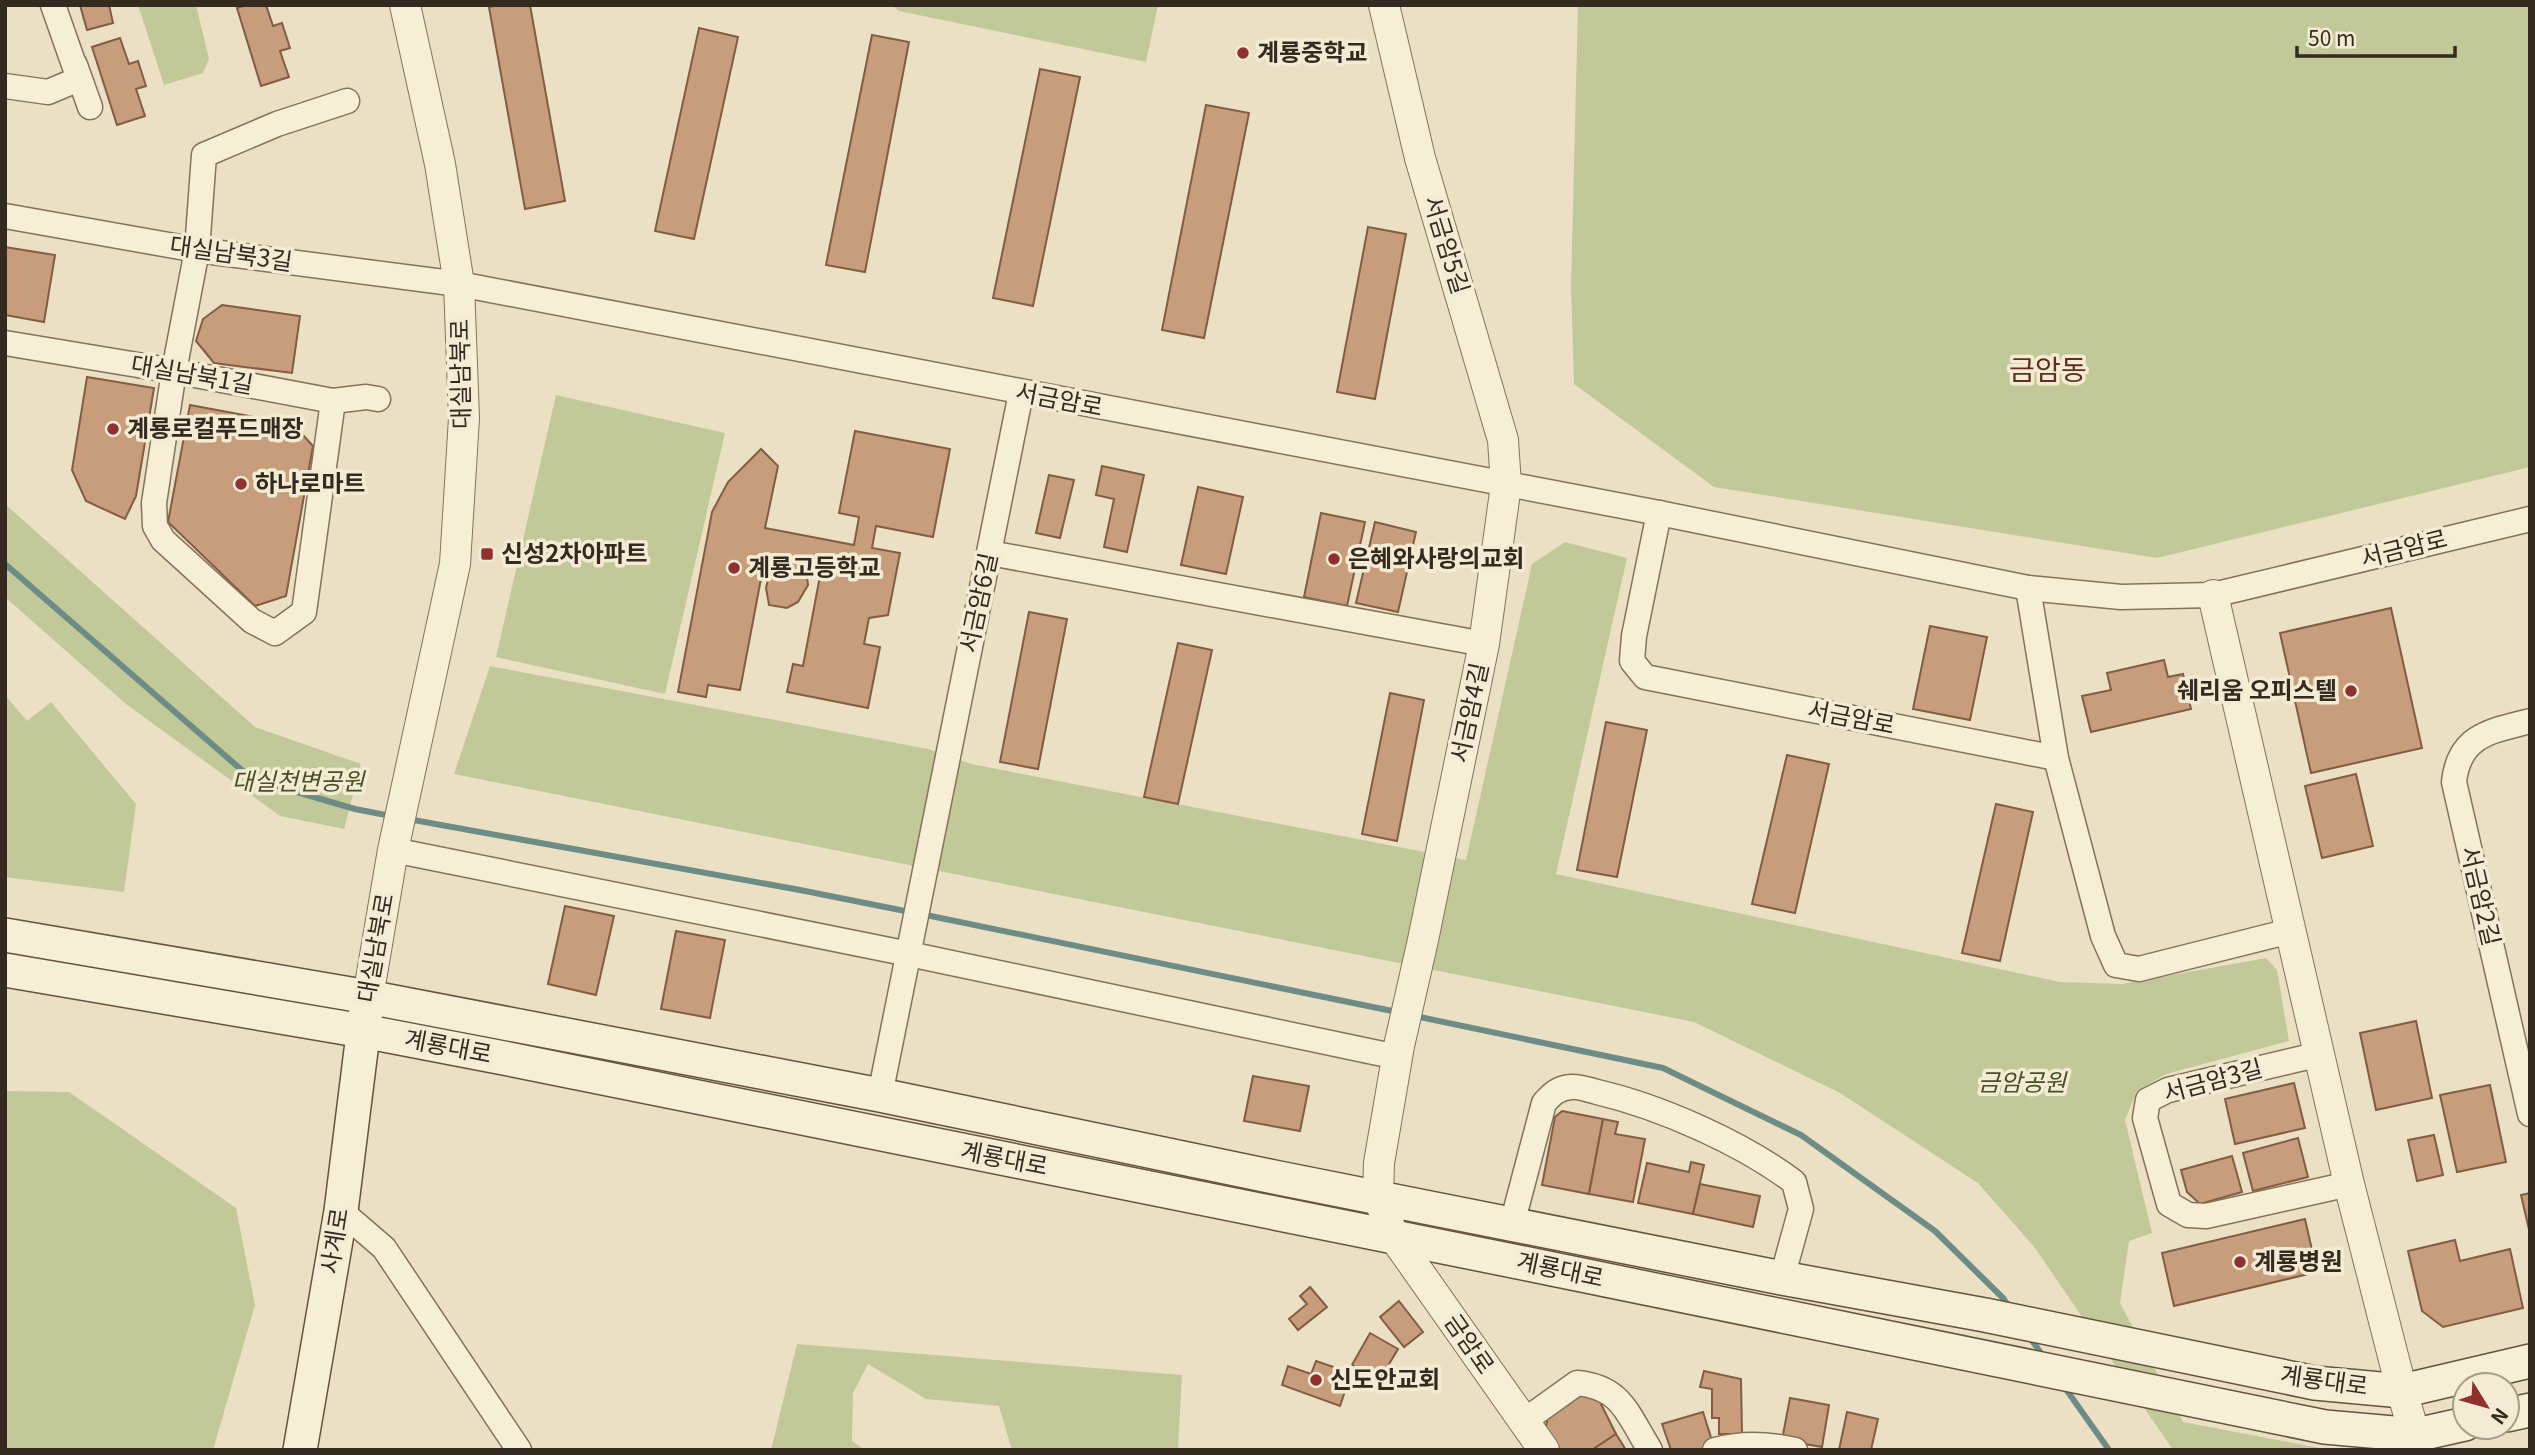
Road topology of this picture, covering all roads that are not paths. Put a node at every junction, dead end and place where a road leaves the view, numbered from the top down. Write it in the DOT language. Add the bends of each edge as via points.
graph roads {
  1 [pos="405,5"];
  2 [pos="1384,5"];
  3 [pos="5,86"];
  4 [pos="347,101"];
  5 [pos="90,107"];
  6 [pos="5,216"];
  7 [pos="197,250"];
  8 [pos="459,284"];
  9 [pos="5,343"];
  10 [pos="174,370"];
  11 [pos="1021,393"];
  12 [pos="378,399"];
  13 [pos="333,401"];
  14 [pos="1506,485"];
  15 [pos="1659,513"];
  16 [pos="2530,519"];
  17 [pos="990,553"];
  18 [pos="2028,588"];
  19 [pos="2213,595"];
  20 [pos="1484,645"];
  21 [pos="2530,722"];
  22 [pos="2056,758"];
  23 [pos="396,837"];
  24 [pos="2290,931"];
  25 [pos="5,935"];
  26 [pos="909,954"];
  27 [pos="5,970"];
  28 [pos="368,998"];
  29 [pos="363,1031"];
  30 [pos="1398,1052"];
  31 [pos="2320,1055"];
  32 [pos="880,1095"];
  33 [pos="2530,1114"];
  34 [pos="2349,1184"];
  35 [pos="1378,1197"];
  36 [pos="341,1211"];
  37 [pos="1512,1224"];
  38 [pos="1394,1237"];
  39 [pos="1782,1278"];
  40 [pos="2530,1361"];
  41 [pos="2402,1391"];
  42 [pos="1524,1422"];
  43 [pos="2451,1429"];
  44 [pos="2418,1442"];
  45 [pos="300,1450"];
  46 [pos="519,1450"];
  47 [pos="1544,1450"];
  48 [pos="1650,1450"];
  49 [pos="1715,1450"];
  50 [pos="1795,1450"];
  1 -- 8 [label="street, 대실남북로" via="440,164"];
  2 -- 14 [label="street, 서금암5길" via="1420,158 1503,440"];
  3 -- 5 [label="street" via="48,92 79,79 53,5"];
  4 -- 7 [label="street" via="204,155"];
  6 -- 7 [label="street, 대실남북3길"];
  7 -- 8 [label="street, 대실남북3길"];
  7 -- 10 [label="street"];
  8 -- 11 [label="street, 서금암로"];
  8 -- 23 [label="street, 대실남북로" via="464,418 454,564"];
  9 -- 10 [label="street, 대실남북1길"];
  10 -- 13 [label="street, 대실남북1길"];
  10 -- 13 [label="street" via="154,503 155,526 163,540 252,621 275,633 304,612"];
  11 -- 14 [label="street, 서금암로"];
  11 -- 17 [label="street, 서금암6길"];
  12 -- 13 [label="street, 대실남북1길"];
  14 -- 15 [label="street, 서금암로"];
  14 -- 20 [label="street, 서금암4길"];
  15 -- 18 [label="street, 서금암로"];
  15 -- 22 [label="street, 서금암로" via="1634,636 1632,661 1645,677"];
  16 -- 19 [label="street, 서금암로"];
  17 -- 20 [label="street"];
  17 -- 26 [label="street, 서금암6길"];
  18 -- 19 [label="street, 서금암로" via="2121,597"];
  18 -- 22 [label="street"];
  19 -- 24 [label="street"];
  20 -- 30 [label="street, 서금암4길"];
  21 -- 33 [label="street, 서금암2길" via="2493,730 2473,741 2456,762 2454,782"];
  22 -- 24 [label="street" via="2116,965 2139,969"];
  23 -- 26 [label="street"];
  23 -- 28 [label="street, 대실남북로"];
  24 -- 31 [label="street"];
  25 -- 28 [label="main road, 계룡대로"];
  26 -- 30 [label="street"];
  26 -- 32 [label="street"];
  27 -- 29 [label="main road, 계룡대로"];
  28 -- 29 [label="main road, 대실남북로"];
  28 -- 32 [label="main road, 계룡대로"];
  29 -- 36 [label="main road, 사계로"];
  29 -- 38 [label="main road, 계룡대로"];
  30 -- 35 [label="street" via="1379,1163"];
  31 -- 34 [label="street"];
  31 -- 34 [label="street, 서금암3길" via="2168,1090 2148,1100 2145,1118 2169,1204 2188,1215 2206,1216"];
  32 -- 35 [label="main road, 계룡대로"];
  34 -- 41 [label="street"];
  35 -- 37 [label="main road, 계룡대로"];
  35 -- 38 [label="street"];
  36 -- 45 [label="main road, 사계로"];
  36 -- 46 [label="street" via="384,1248"];
  37 -- 39 [label="main road, 계룡대로"];
  37 -- 39 [label="street" via="1544,1103 1555,1091 1573,1087 1620,1097 1699,1128 1794,1182 1801,1209"];
  38 -- 42 [label="street, 금암로"];
  38 -- 44 [label="main road, 계룡대로" via="2135,1390"];
  39 -- 41 [label="main road, 계룡대로" via="2315,1383"];
  40 -- 41 [label="main road, 계룡대로"];
  41 -- 44 [label="street"];
  42 -- 47 [label="street, 금암로"];
  42 -- 48 [label="street" via="1577,1383 1597,1385 1615,1395"];
  43 -- 44 [label="main road, 계룡대로"];
  49 -- 50 [label="street" via="1778,1446"];
}
